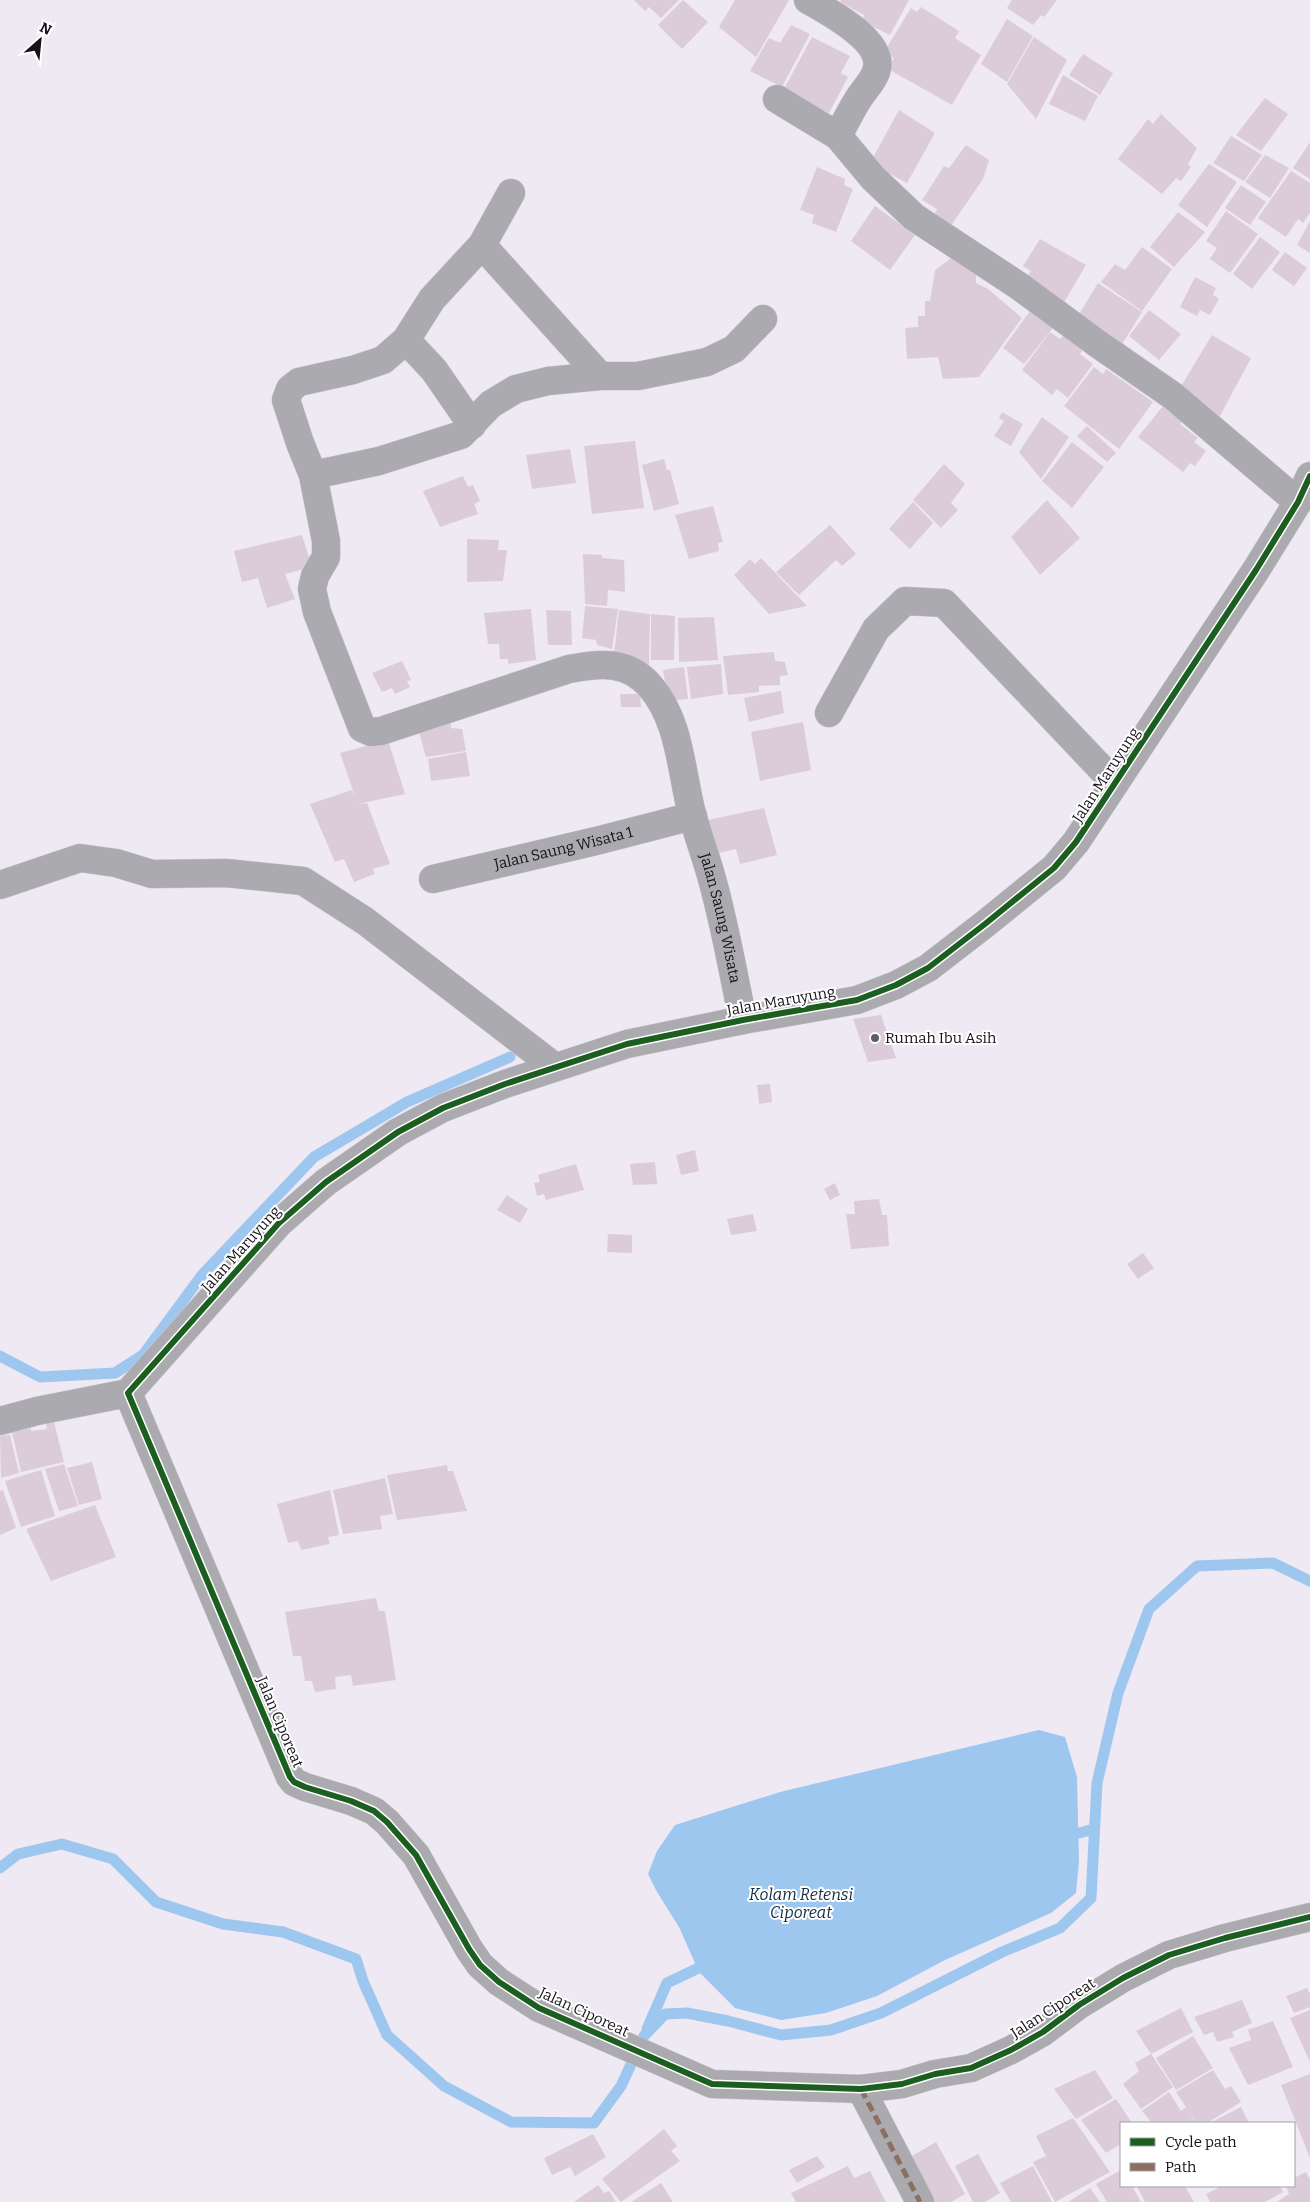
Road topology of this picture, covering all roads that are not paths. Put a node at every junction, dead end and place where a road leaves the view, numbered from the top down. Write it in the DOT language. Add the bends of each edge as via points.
graph roads {
  1 [pos="808,0"];
  2 [pos="777,99"];
  3 [pos="838,136"];
  4 [pos="511,193"];
  5 [pos="482,245"];
  6 [pos="763,319"];
  7 [pos="406,340"];
  8 [pos="600,376"];
  9 [pos="472,425"];
  10 [pos="313,475"];
  11 [pos="1310,476"];
  12 [pos="1298,502"];
  13 [pos="829,713"];
  14 [pos="1115,783"];
  15 [pos="692,816"];
  16 [pos="433,879"];
  17 [pos="0,885"];
  18 [pos="743,1020"];
  19 [pos="555,1067"];
  20 [pos="128,1393"];
  21 [pos="0,1421"];
  22 [pos="1310,1917"];
  23 [pos="861,2089"];
  24 [pos="920,2202"];
  1 -- 3 [label="street" via="860,34 878,63 876,72"];
  2 -- 3 [label="street"];
  3 -- 12 [label="street" via="873,178 914,217 1174,396"];
  4 -- 5 [label="street"];
  5 -- 7 [label="street" via="432,300"];
  5 -- 8 [label="street"];
  6 -- 8 [label="street" via="734,349 707,362 638,376"];
  7 -- 9 [label="street" via="434,370"];
  7 -- 10 [label="street" via="383,360 299,382 290,389 286,400"];
  8 -- 9 [label="street" via="548,381 516,389 491,404"];
  9 -- 10 [label="street" via="461,435 380,461"];
  10 -- 15 [label="street, Jalan Saung Wisata" via="326,540 326,557 312,588 317,612 362,728 370,732 381,731 569,669 597,663 616,665 649,685 670,717"];
  11 -- 12 [label="street, Jalan Maruyung"];
  12 -- 14 [label="street, Jalan Maruyung"];
  13 -- 14 [label="street" via="876,629 905,601 944,603"];
  14 -- 18 [label="street, Jalan Maruyung" via="1076,842 1054,868 928,968 857,1000"];
  15 -- 16 [label="street, Jalan Saung Wisata 1"];
  15 -- 18 [label="street, Jalan Saung Wisata" via="713,881"];
  17 -- 19 [label="street" via="80,858 116,863 152,874 226,872 303,881 365,921"];
  18 -- 19 [label="street, Jalan Maruyung" via="627,1044"];
  19 -- 20 [label="street, Jalan Maruyung" via="443,1108 398,1132 326,1182 280,1222"];
  20 -- 21 [label="street"];
  20 -- 23 [label="street, Jalan Ciporeat" via="290,1777 305,1787 374,1811 387,1822 416,1855 480,1966 539,2008 712,2084"];
  22 -- 23 [label="street, Jalan Ciporeat" via="1168,1955 1123,1978 1027,2041 971,2068 902,2084"];
  23 -- 24 [label="street"];
}
